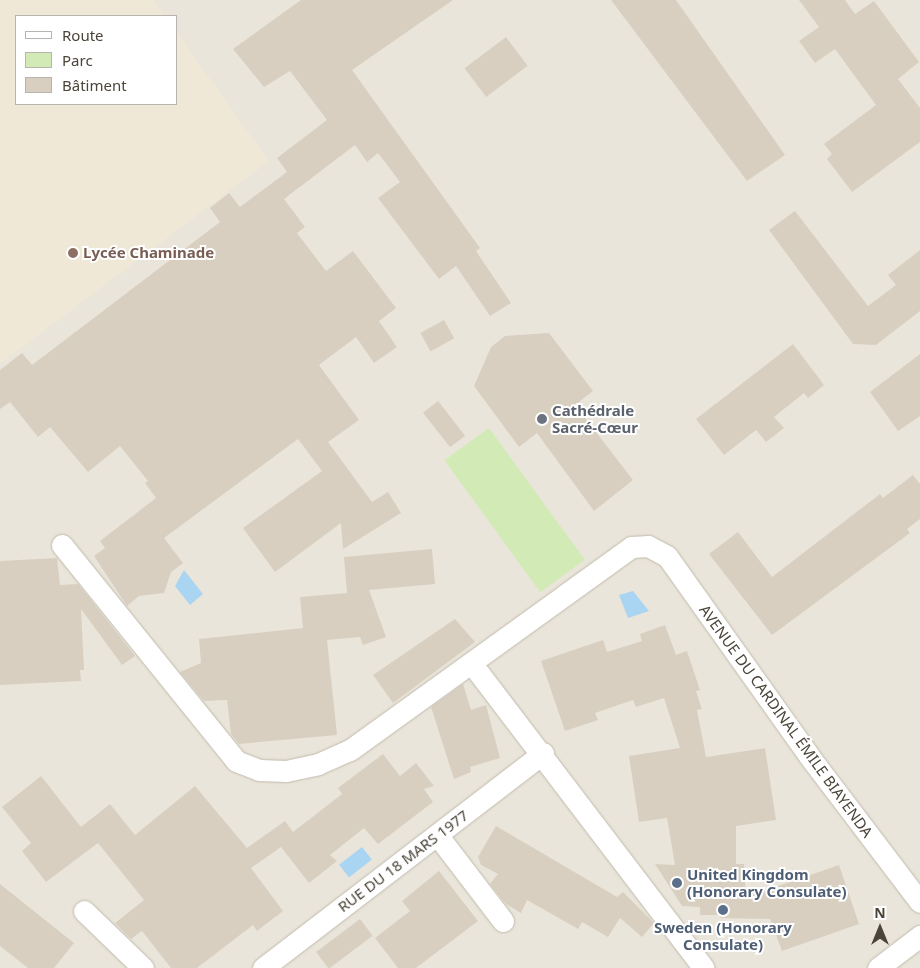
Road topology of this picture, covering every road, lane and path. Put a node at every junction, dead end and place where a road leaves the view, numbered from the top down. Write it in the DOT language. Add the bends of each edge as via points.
graph roads {
  1 [pos="62,545"];
  2 [pos="472,664"];
  3 [pos="543,753"];
  4 [pos="438,836"];
  5 [pos="920,902"];
  6 [pos="84,911"];
  7 [pos="503,921"];
  8 [pos="920,936"];
  9 [pos="143,968"];
  10 [pos="263,968"];
  11 [pos="704,968"];
  12 [pos="878,968"];
  1 -- 2 [label="street" via="236,761 259,770 286,771 318,764 350,750"];
  2 -- 3 [label="street"];
  2 -- 5 [label="street, AVENUE DU CARDINAL ÉMILE BIAYENDA" via="631,547 648,546 667,556 809,756"];
  3 -- 4 [label="street, RUE DU 18 MARS 1977"];
  3 -- 11 [label="street"];
  4 -- 7 [label="street"];
  4 -- 10 [label="street, RUE DU 18 MARS 1977"];
  6 -- 9 [label="street"];
  8 -- 12 [label="street"];
}
